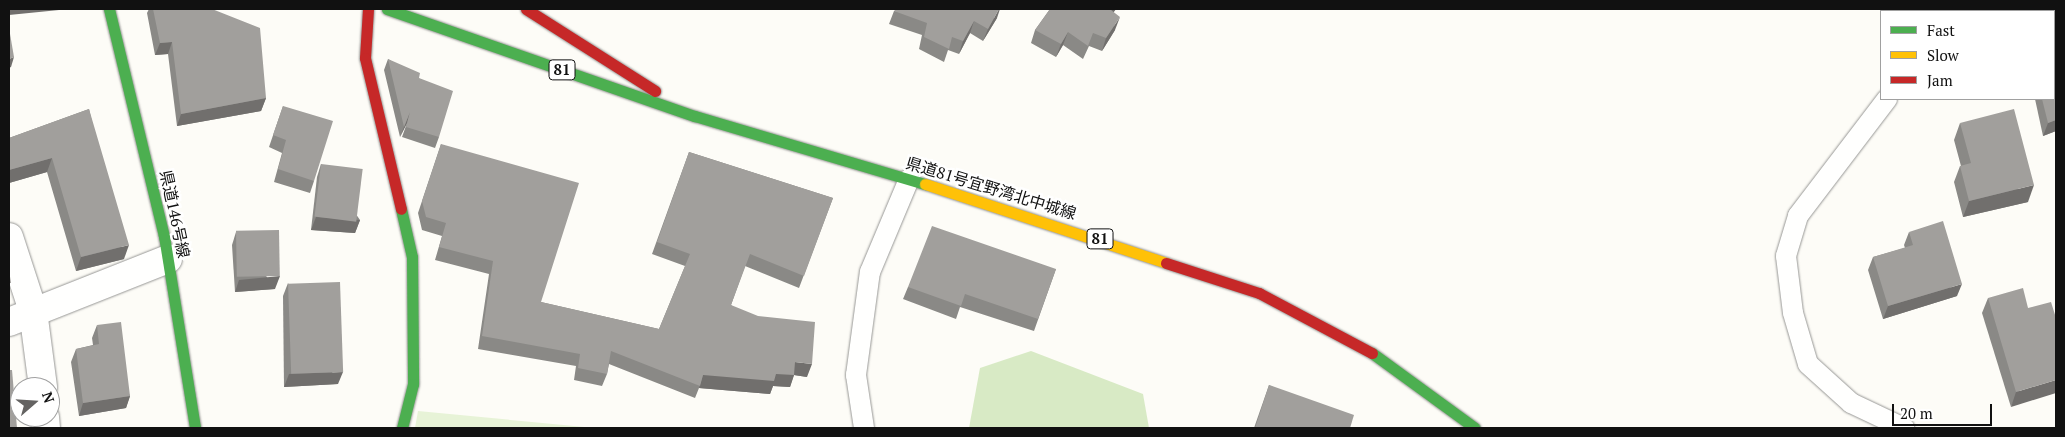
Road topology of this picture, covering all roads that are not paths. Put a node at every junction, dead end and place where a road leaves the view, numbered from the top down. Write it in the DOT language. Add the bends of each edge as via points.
graph roads {
  1 [pos="109,9"];
  2 [pos="368,9"];
  3 [pos="388,9"];
  4 [pos="526,9"];
  5 [pos="1886,100"];
  6 [pos="695,116"];
  7 [pos="909,178"];
  8 [pos="9,237"];
  9 [pos="168,260"];
  10 [pos="21,316"];
  11 [pos="40,377"];
  12 [pos="1465,425"];
  13 [pos="195,428"];
  14 [pos="402,428"];
  15 [pos="864,428"];
  16 [pos="1904,428"];
  1 -- 9 [label="main road, 県道146号線"];
  2 -- 14 [label="main road" via="365,58 412,257 413,384"];
  3 -- 6 [label="main road, 県道81号宜野湾北中城線 / 81"];
  4 -- 6 [label="main road, 県道81号宜野湾北中城線 / 81"];
  5 -- 16 [label="lane" via="1798,216 1786,256 1793,313 1808,364 1851,404"];
  6 -- 7 [label="main road, 県道81号宜野湾北中城線 / 81"];
  7 -- 12 [label="main road, 県道81号宜野湾北中城線 / 81" via="1259,292 1356,342"];
  7 -- 15 [label="lane" via="870,272 856,374"];
  8 -- 10 [label="street"];
  9 -- 10 [label="street"];
  9 -- 13 [label="main road, 県道146号線"];
  10 -- 11 [label="street"];
}
